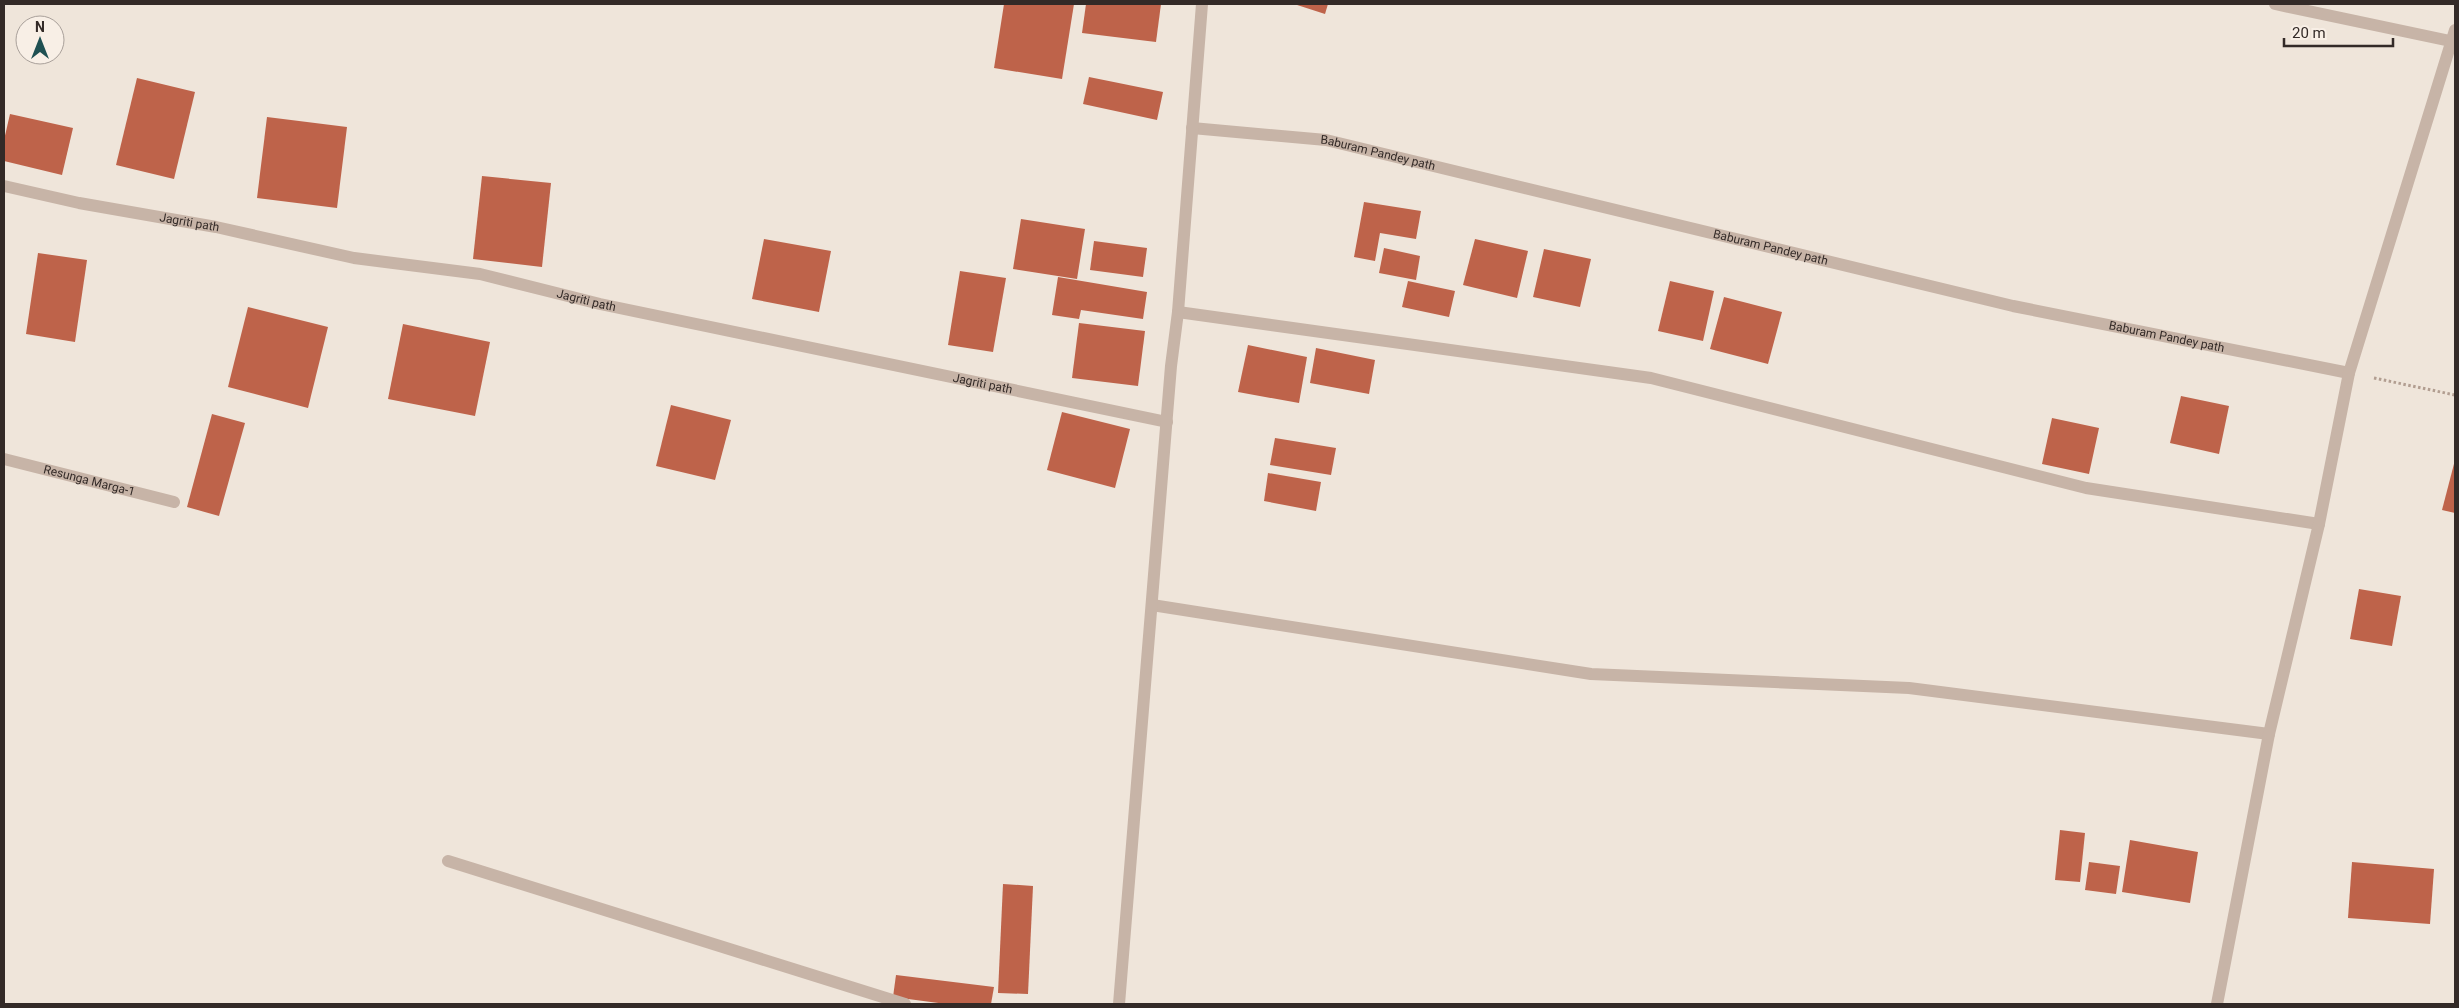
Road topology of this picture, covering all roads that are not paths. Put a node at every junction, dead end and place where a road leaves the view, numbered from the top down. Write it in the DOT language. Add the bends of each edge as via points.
graph roads {
  1 [pos="1202,4"];
  2 [pos="2274,4"];
  3 [pos="2454,38"];
  4 [pos="1192,128"];
  5 [pos="4,186"];
  6 [pos="1178,312"];
  7 [pos="2349,373"];
  8 [pos="1167,422"];
  9 [pos="4,459"];
  10 [pos="174,502"];
  11 [pos="2319,524"];
  12 [pos="1152,606"];
  13 [pos="2269,734"];
  14 [pos="448,861"];
  15 [pos="905,1004"];
  16 [pos="1119,1004"];
  17 [pos="2217,1004"];
  1 -- 4 [label="street"];
  2 -- 3 [label="street"];
  3 -- 7 [label="street"];
  4 -- 6 [label="street"];
  4 -- 7 [label="street, Baburam Pandey path" via="1326,140 2012,306"];
  5 -- 8 [label="street, Jagriti path" via="354,258 480,274 600,304"];
  6 -- 8 [label="street"];
  6 -- 11 [label="street" via="1651,378 2086,488"];
  7 -- 11 [label="street"];
  8 -- 12 [label="street"];
  9 -- 10 [label="street, Resunga Marga-1"];
  11 -- 13 [label="street"];
  12 -- 13 [label="street" via="1591,674 1909,688"];
  12 -- 16 [label="street"];
  13 -- 17 [label="street"];
  14 -- 15 [label="street"];
}
